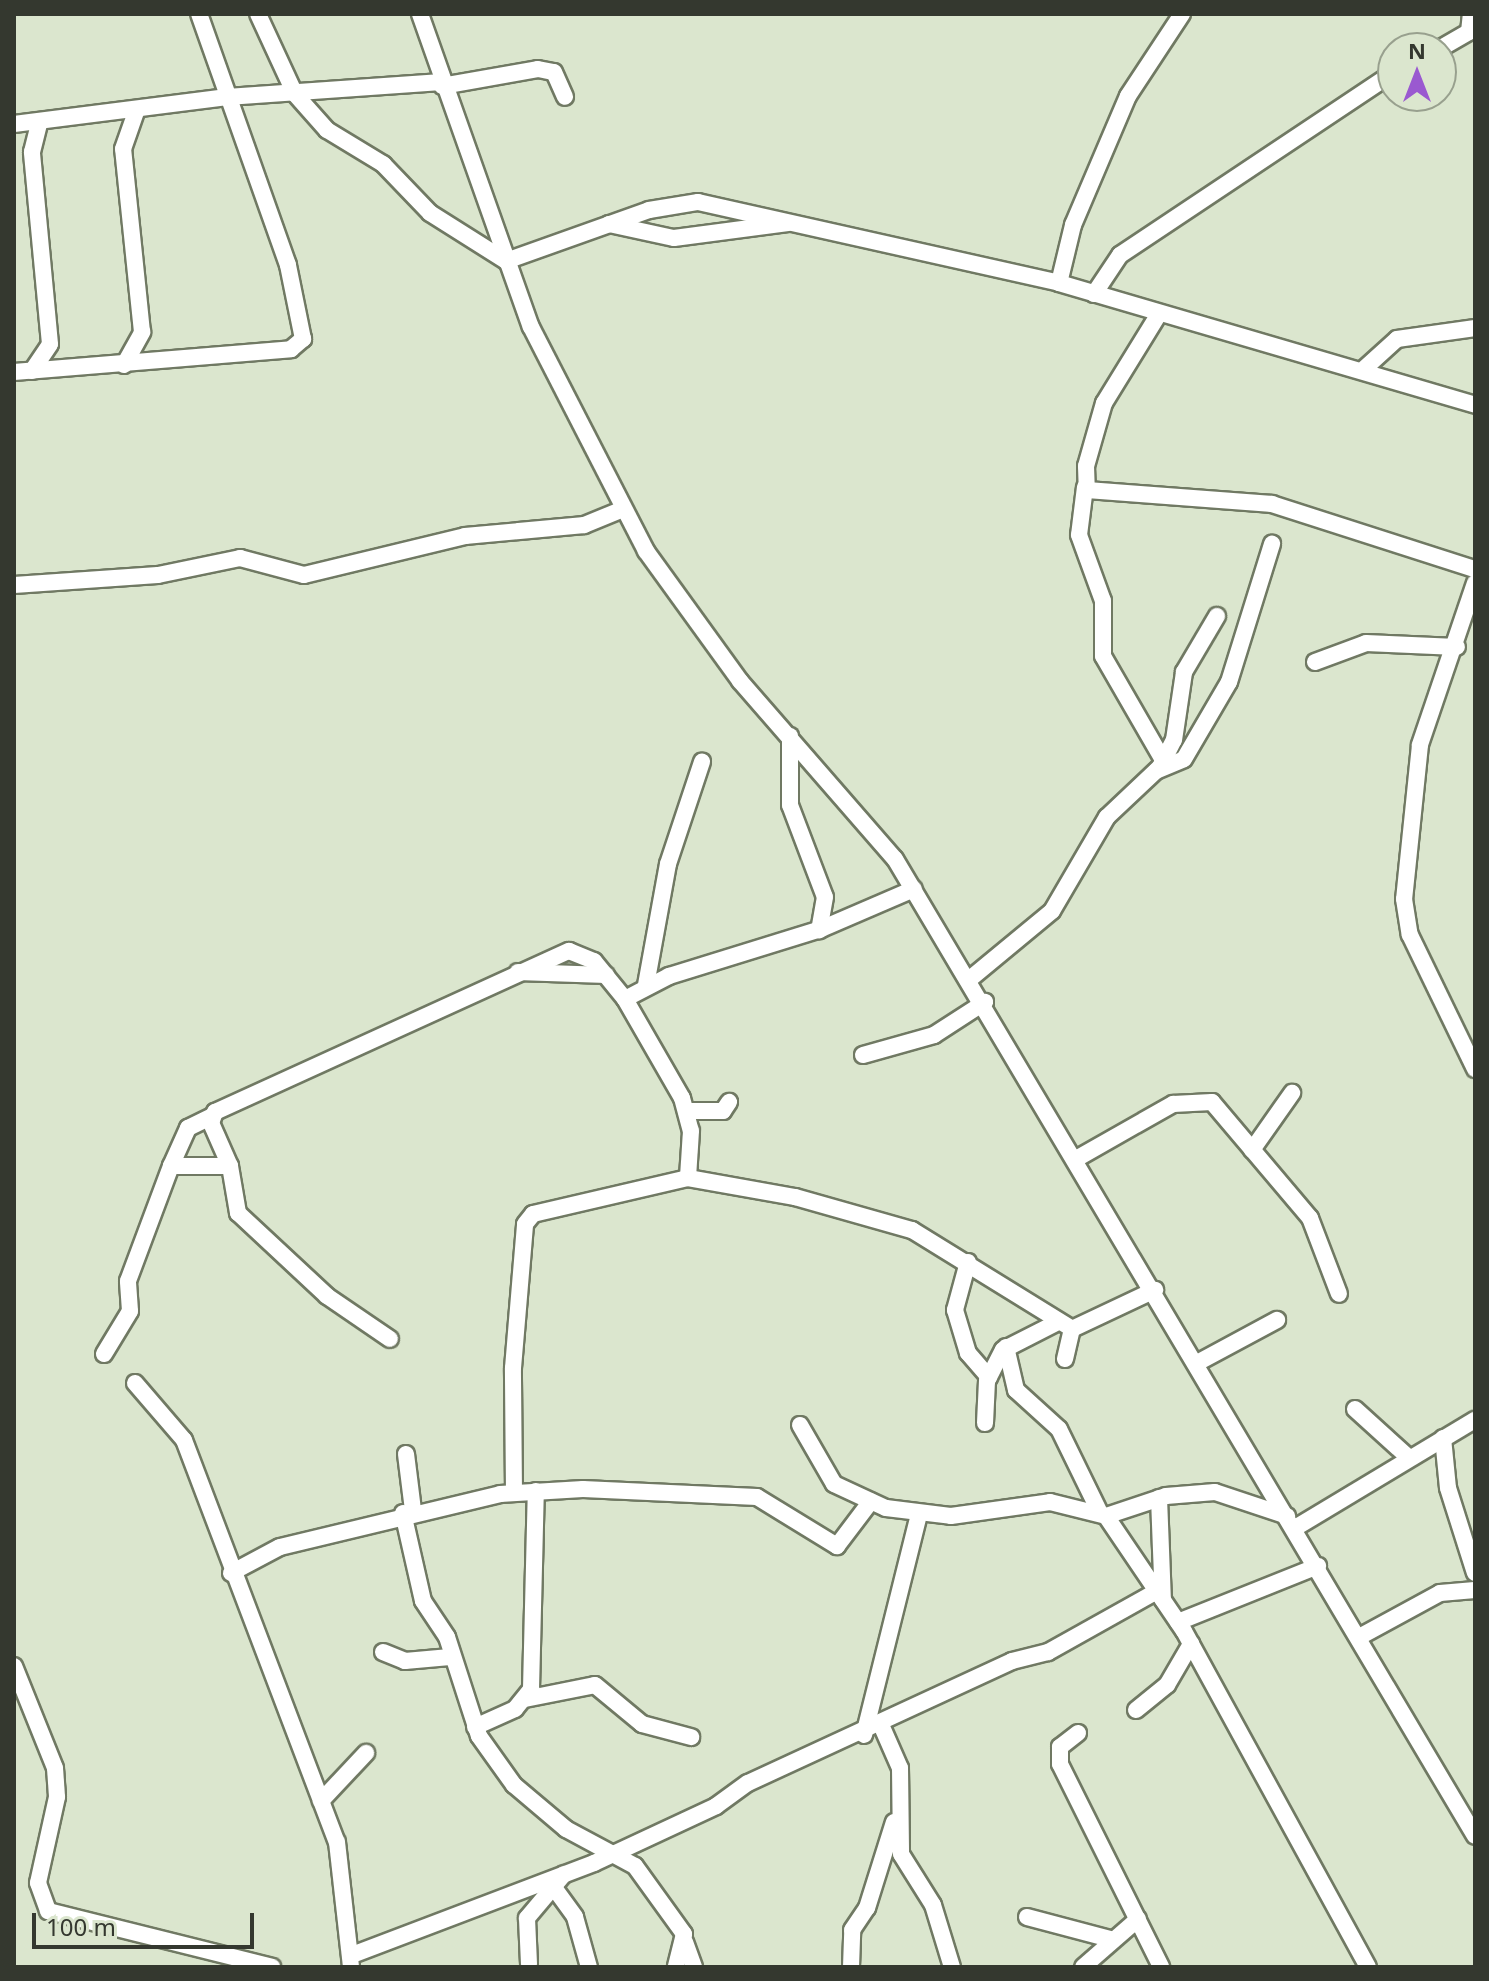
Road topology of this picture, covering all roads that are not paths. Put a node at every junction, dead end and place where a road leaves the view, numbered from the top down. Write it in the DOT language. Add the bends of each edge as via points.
graph roads {
  1 [pos="199,14"];
  2 [pos="258,14"];
  3 [pos="420,14"];
  4 [pos="1182,14"];
  5 [pos="1471,14"];
  6 [pos="1472,31"];
  7 [pos="442,84"];
  8 [pos="1377,84"];
  9 [pos="295,94"];
  10 [pos="227,97"];
  11 [pos="565,97"];
  12 [pos="137,109"];
  13 [pos="40,121"];
  14 [pos="14,124"];
  15 [pos="799,220"];
  16 [pos="608,224"];
  17 [pos="506,261"];
  18 [pos="1059,283"];
  19 [pos="1094,294"];
  20 [pos="1157,317"];
  21 [pos="1475,328"];
  22 [pos="124,365"];
  23 [pos="1365,368"];
  24 [pos="32,371"];
  25 [pos="14,372"];
  26 [pos="1475,405"];
  27 [pos="1085,487"];
  28 [pos="623,509"];
  29 [pos="1272,544"];
  30 [pos="1475,569"];
  31 [pos="1475,583"];
  32 [pos="14,585"];
  33 [pos="1217,616"];
  34 [pos="1457,647"];
  35 [pos="1315,662"];
  36 [pos="790,736"];
  37 [pos="702,762"];
  38 [pos="1160,766"];
  39 [pos="914,889"];
  40 [pos="819,930"];
  41 [pos="516,972"];
  42 [pos="606,975"];
  43 [pos="971,978"];
  44 [pos="646,985"];
  45 [pos="625,999"];
  46 [pos="985,1002"];
  47 [pos="863,1055"];
  48 [pos="1475,1069"];
  49 [pos="1292,1093"];
  50 [pos="729,1102"];
  51 [pos="686,1111"];
  52 [pos="211,1117"];
  53 [pos="1252,1150"];
  54 [pos="1076,1159"];
  55 [pos="171,1166"];
  56 [pos="230,1166"];
  57 [pos="688,1178"];
  58 [pos="968,1262"];
  59 [pos="1155,1290"];
  60 [pos="1339,1294"];
  61 [pos="1277,1320"];
  62 [pos="1065,1326"];
  63 [pos="390,1339"];
  64 [pos="1006,1347"];
  65 [pos="104,1354"];
  66 [pos="1065,1359"];
  67 [pos="1197,1363"];
  68 [pos="989,1377"];
  69 [pos="135,1383"];
  70 [pos="1355,1409"];
  71 [pos="1475,1420"];
  72 [pos="985,1423"];
  73 [pos="800,1425"];
  74 [pos="1443,1438"];
  75 [pos="406,1454"];
  76 [pos="1409,1458"];
  77 [pos="536,1491"];
  78 [pos="514,1493"];
  79 [pos="1159,1498"];
  80 [pos="871,1501"];
  81 [pos="408,1512"];
  82 [pos="919,1514"];
  83 [pos="1103,1515"];
  84 [pos="1291,1522"];
  85 [pos="1318,1566"];
  86 [pos="231,1573"];
  87 [pos="1475,1573"];
  88 [pos="1475,1590"];
  89 [pos="1160,1596"];
  90 [pos="1178,1622"];
  91 [pos="1361,1636"];
  92 [pos="1191,1644"];
  93 [pos="383,1652"];
  94 [pos="450,1657"];
  95 [pos="14,1666"];
  96 [pos="525,1699"];
  97 [pos="1136,1710"];
  98 [pos="475,1727"];
  99 [pos="882,1727"];
  100 [pos="1078,1733"];
  101 [pos="864,1735"];
  102 [pos="691,1737"];
  103 [pos="366,1753"];
  104 [pos="321,1801"];
  105 [pos="901,1811"];
  106 [pos="1475,1836"];
  107 [pos="613,1852"];
  108 [pos="559,1881"];
  109 [pos="1027,1917"];
  110 [pos="1138,1919"];
  111 [pos="1110,1939"];
  112 [pos="685,1942"];
  113 [pos="352,1961"];
  114 [pos="529,1964"];
  115 [pos="272,1967"];
  116 [pos="589,1967"];
  117 [pos="676,1967"];
  118 [pos="694,1967"];
  119 [pos="851,1967"];
  120 [pos="952,1967"];
  121 [pos="1083,1967"];
  122 [pos="1161,1967"];
  123 [pos="1368,1967"];
  1 -- 10 [label="street"];
  2 -- 9 [label="street"];
  3 -- 7 [label="street"];
  4 -- 18 [label="street" via="1128,96 1073,225"];
  5 -- 6 [label="street"];
  7 -- 9 [label="street"];
  7 -- 11 [label="street" via="538,69 554,72"];
  7 -- 17 [label="street"];
  8 -- 19 [label="street" via="1120,255"];
  9 -- 10 [label="street"];
  9 -- 17 [label="street" via="430,213"];
  10 -- 12 [label="street"];
  10 -- 22 [label="street" via="288,265 305,333 291,349"];
  12 -- 13 [label="street"];
  12 -- 22 [label="street" via="123,149 142,332"];
  13 -- 14 [label="street"];
  13 -- 24 [label="street" via="32,152 50,344"];
  15 -- 16 [label="street" via="674,238"];
  15 -- 16 [label="street" via="698,202"];
  15 -- 18 [label="street"];
  16 -- 17 [label="street"];
  17 -- 28 [label="street"];
  18 -- 19 [label="street"];
  19 -- 20 [label="street"];
  20 -- 23 [label="street"];
  20 -- 27 [label="street" via="1104,403"];
  21 -- 23 [label="street" via="1397,339"];
  22 -- 24 [label="street"];
  23 -- 26 [label="street"];
  24 -- 25 [label="street"];
  27 -- 30 [label="street" via="1272,504"];
  27 -- 38 [label="street" via="1077,516 1103,601 1103,656"];
  28 -- 32 [label="street" via="584,525 465,536 304,575 240,558 158,575"];
  28 -- 36 [label="street" via="686,611"];
  29 -- 38 [label="street" via="1240,661 1190,751"];
  31 -- 34 [label="street"];
  33 -- 38 [label="street" via="1184,672 1176,732"];
  34 -- 35 [label="street" via="1366,643"];
  34 -- 48 [label="street" via="1420,745 1404,899 1419,958"];
  36 -- 39 [label="street"];
  36 -- 40 [label="street" via="790,805 825,897"];
  37 -- 44 [label="street" via="668,864"];
  38 -- 43 [label="street" via="1107,817 1052,911"];
  39 -- 40 [label="street"];
  39 -- 43 [label="street"];
  40 -- 44 [label="street"];
  41 -- 42 [label="street"];
  41 -- 42 [label="street" via="569,951"];
  41 -- 52 [label="street"];
  42 -- 45 [label="street"];
  43 -- 46 [label="street"];
  44 -- 45 [label="street"];
  45 -- 51 [label="street"];
  46 -- 47 [label="street" via="934,1035"];
  46 -- 54 [label="street"];
  49 -- 53 [label="street"];
  50 -- 51 [label="street" via="723,1111"];
  51 -- 57 [label="street"];
  52 -- 55 [label="street" via="188,1128"];
  52 -- 56 [label="street"];
  53 -- 54 [label="street" via="1222,1111 1200,1098 1173,1104"];
  53 -- 60 [label="street" via="1323,1240"];
  54 -- 59 [label="street"];
  55 -- 56 [label="street"];
  55 -- 65 [label="street" via="128,1281 130,1311"];
  56 -- 63 [label="street" via="238,1213 327,1296"];
  57 -- 58 [label="street" via="845,1208 912,1230"];
  57 -- 78 [label="street" via="533,1214 525,1224 513,1368"];
  58 -- 62 [label="street"];
  58 -- 68 [label="street" via="955,1310 968,1353"];
  59 -- 62 [label="street"];
  59 -- 67 [label="street"];
  61 -- 67 [label="street"];
  62 -- 64 [label="street"];
  62 -- 66 [label="street"];
  64 -- 68 [label="street"];
  64 -- 83 [label="street" via="1016,1390 1059,1429"];
  67 -- 84 [label="street"];
  68 -- 72 [label="street"];
  69 -- 86 [label="street" via="179,1429"];
  70 -- 76 [label="street"];
  71 -- 74 [label="street"];
  73 -- 80 [label="street" via="834,1484"];
  74 -- 76 [label="street"];
  74 -- 87 [label="street" via="1448,1488"];
  75 -- 81 [label="street"];
  76 -- 84 [label="street"];
  77 -- 78 [label="street"];
  77 -- 80 [label="street" via="757,1497 837,1546"];
  77 -- 96 [label="street" via="531,1689"];
  78 -- 81 [label="street"];
  79 -- 83 [label="street"];
  79 -- 84 [label="street" via="1224,1492"];
  79 -- 89 [label="street"];
  80 -- 82 [label="street"];
  81 -- 86 [label="street" via="280,1547"];
  81 -- 94 [label="street" via="423,1601 447,1637"];
  82 -- 83 [label="street" via="1050,1502"];
  82 -- 101 [label="street"];
  83 -- 89 [label="street"];
  84 -- 85 [label="street"];
  85 -- 90 [label="street"];
  85 -- 91 [label="street"];
  86 -- 104 [label="street"];
  88 -- 91 [label="street" via="1440,1593"];
  89 -- 90 [label="street"];
  89 -- 99 [label="street" via="1048,1652 1012,1661"];
  90 -- 92 [label="street"];
  91 -- 106 [label="street"];
  92 -- 97 [label="street" via="1167,1685"];
  92 -- 123 [label="street"];
  93 -- 94 [label="street" via="405,1661"];
  94 -- 98 [label="street"];
  95 -- 115 [label="street" via="55,1768 57,1797 38,1874 48,1911"];
  96 -- 98 [label="street"];
  96 -- 102 [label="street" via="595,1685 642,1724"];
  98 -- 107 [label="street" via="514,1785 566,1829"];
  99 -- 101 [label="street"];
  99 -- 105 [label="street" via="900,1768"];
  100 -- 110 [label="street" via="1060,1747 1060,1764"];
  101 -- 107 [label="street" via="748,1783 716,1806"];
  103 -- 104 [label="street"];
  104 -- 113 [label="street" via="337,1842"];
  105 -- 119 [label="street" via="852,1930"];
  105 -- 120 [label="street" via="901,1854 933,1905"];
  107 -- 108 [label="street"];
  107 -- 112 [label="street" via="653,1889"];
  108 -- 113 [label="street"];
  108 -- 114 [label="street" via="527,1918"];
  108 -- 116 [label="street"];
  109 -- 111 [label="street"];
  110 -- 111 [label="street"];
  110 -- 122 [label="street"];
  111 -- 121 [label="street"];
  112 -- 117 [label="street"];
  112 -- 118 [label="street"];
}
